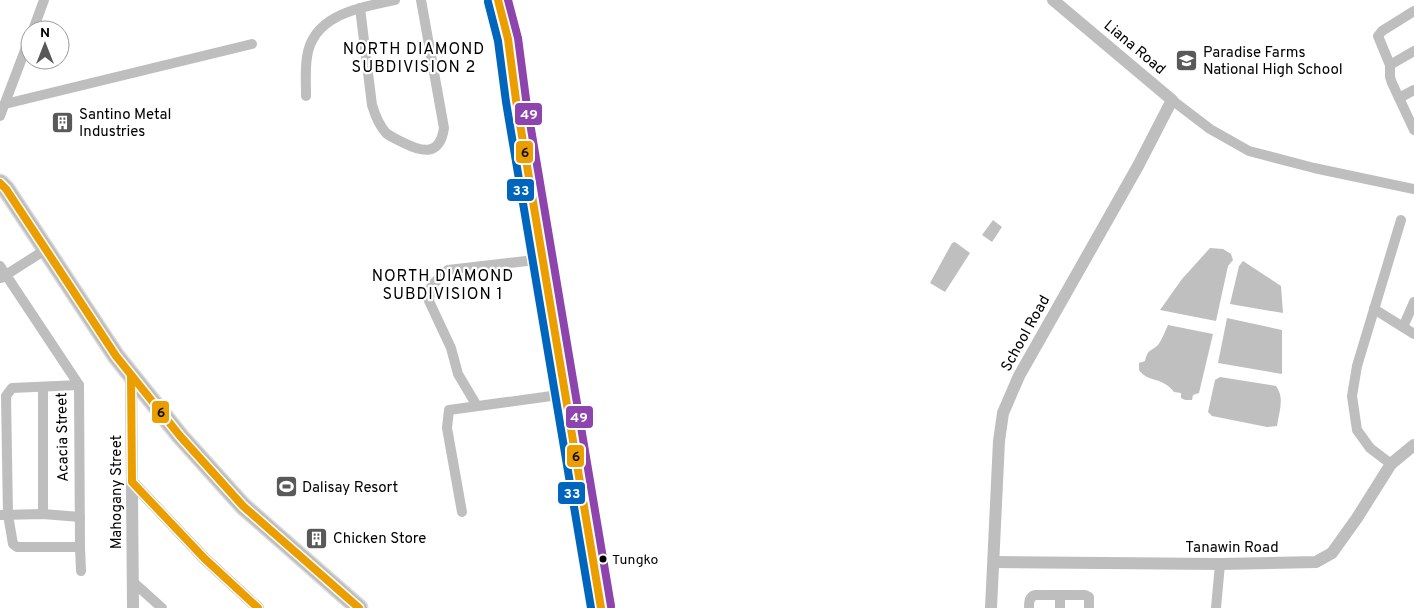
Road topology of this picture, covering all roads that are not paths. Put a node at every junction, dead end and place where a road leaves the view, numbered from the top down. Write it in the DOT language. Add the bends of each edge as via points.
graph roads {
  1 [pos="44,0"];
  2 [pos="395,0"];
  3 [pos="421,0"];
  4 [pos="498,0"];
  5 [pos="1053,0"];
  6 [pos="360,8"];
  7 [pos="1414,11"];
  8 [pos="37,20"];
  9 [pos="252,44"];
  10 [pos="1414,51"];
  11 [pos="20,64"];
  12 [pos="1390,65"];
  13 [pos="1414,90"];
  14 [pos="306,96"];
  15 [pos="1399,98"];
  16 [pos="1172,100"];
  17 [pos="5,104"];
  18 [pos="0,116"];
  19 [pos="1414,130"];
  20 [pos="0,183"];
  21 [pos="1414,189"];
  22 [pos="1401,220"];
  23 [pos="45,250"];
  24 [pos="544,258"];
  25 [pos="2,273"];
  26 [pos="1414,302"];
  27 [pos="1374,309"];
  28 [pos="1403,327"];
  29 [pos="1414,334"];
  30 [pos="131,376"];
  31 [pos="79,385"];
  32 [pos="43,386"];
  33 [pos="566,394"];
  34 [pos="477,406"];
  35 [pos="1414,445"];
  36 [pos="1391,464"];
  37 [pos="132,482"];
  38 [pos="462,512"];
  39 [pos="43,514"];
  40 [pos="4,515"];
  41 [pos="80,518"];
  42 [pos="80,548"];
  43 [pos="994,562"];
  44 [pos="1220,564"];
  45 [pos="81,571"];
  46 [pos="133,582"];
  47 [pos="1060,595"];
  48 [pos="133,608"];
  49 [pos="162,608"];
  50 [pos="258,608"];
  51 [pos="359,608"];
  52 [pos="601,608"];
  53 [pos="991,608"];
  54 [pos="1029,608"];
  55 [pos="1060,608"];
  56 [pos="1089,608"];
  57 [pos="1216,608"];
  1 -- 8 [label="street"];
  2 -- 6 [label="street"];
  3 -- 6 [label="street" via="444,128 437,147 427,150 417,149 387,134 377,120 372,105"];
  4 -- 24 [label="main road" via="510,50"];
  5 -- 16 [label="street, Liana Road"];
  6 -- 14 [label="street" via="330,20 314,36 305,69"];
  7 -- 12 [label="street" via="1378,36"];
  9 -- 17 [label="street"];
  10 -- 12 [label="street"];
  11 -- 17 [label="street"];
  12 -- 15 [label="street" via="1390,77"];
  13 -- 15 [label="street"];
  15 -- 19 [label="street"];
  16 -- 21 [label="street" via="1210,129 1249,150 1314,168"];
  16 -- 43 [label="street, School Road" via="1006,402 999,442"];
  17 -- 18 [label="street"];
  20 -- 23 [label="main road"];
  22 -- 27 [label="street"];
  23 -- 25 [label="street"];
  23 -- 30 [label="main road"];
  24 -- 33 [label="main road"];
  24 -- 34 [label="street" via="448,270 430,289 430,304 458,374"];
  25 -- 31 [label="street, Acacia Street"];
  26 -- 28 [label="street"];
  27 -- 28 [label="street"];
  27 -- 36 [label="street" via="1357,366 1352,396 1357,430 1362,439"];
  28 -- 29 [label="street"];
  30 -- 37 [label="street, Mahogany Street"];
  30 -- 51 [label="main road" via="243,506"];
  31 -- 32 [label="street"];
  31 -- 41 [label="street, Acacia Street"];
  32 -- 39 [label="street"];
  32 -- 40 [label="street" via="12,388 6,396"];
  33 -- 34 [label="street"];
  33 -- 52 [label="main road"];
  34 -- 38 [label="street" via="449,410 447,428"];
  35 -- 36 [label="street, Tanawin Road"];
  36 -- 44 [label="street, Tanawin Road" via="1328,557 1316,562"];
  37 -- 46 [label="street, Mahogany Street"];
  37 -- 50 [label="street" via="204,559"];
  39 -- 40 [label="street"];
  39 -- 41 [label="street"];
  40 -- 42 [label="street" via="17,547"];
  41 -- 42 [label="street, Acacia Street"];
  42 -- 45 [label="street, Acacia Street"];
  43 -- 44 [label="street, Tanawin Road"];
  43 -- 53 [label="street, School Road"];
  44 -- 57 [label="street"];
  46 -- 48 [label="street, Mahogany Street"];
  46 -- 49 [label="street"];
  47 -- 54 [label="street" via="1032,596"];
  47 -- 55 [label="street"];
  47 -- 56 [label="street" via="1085,595"];
}
